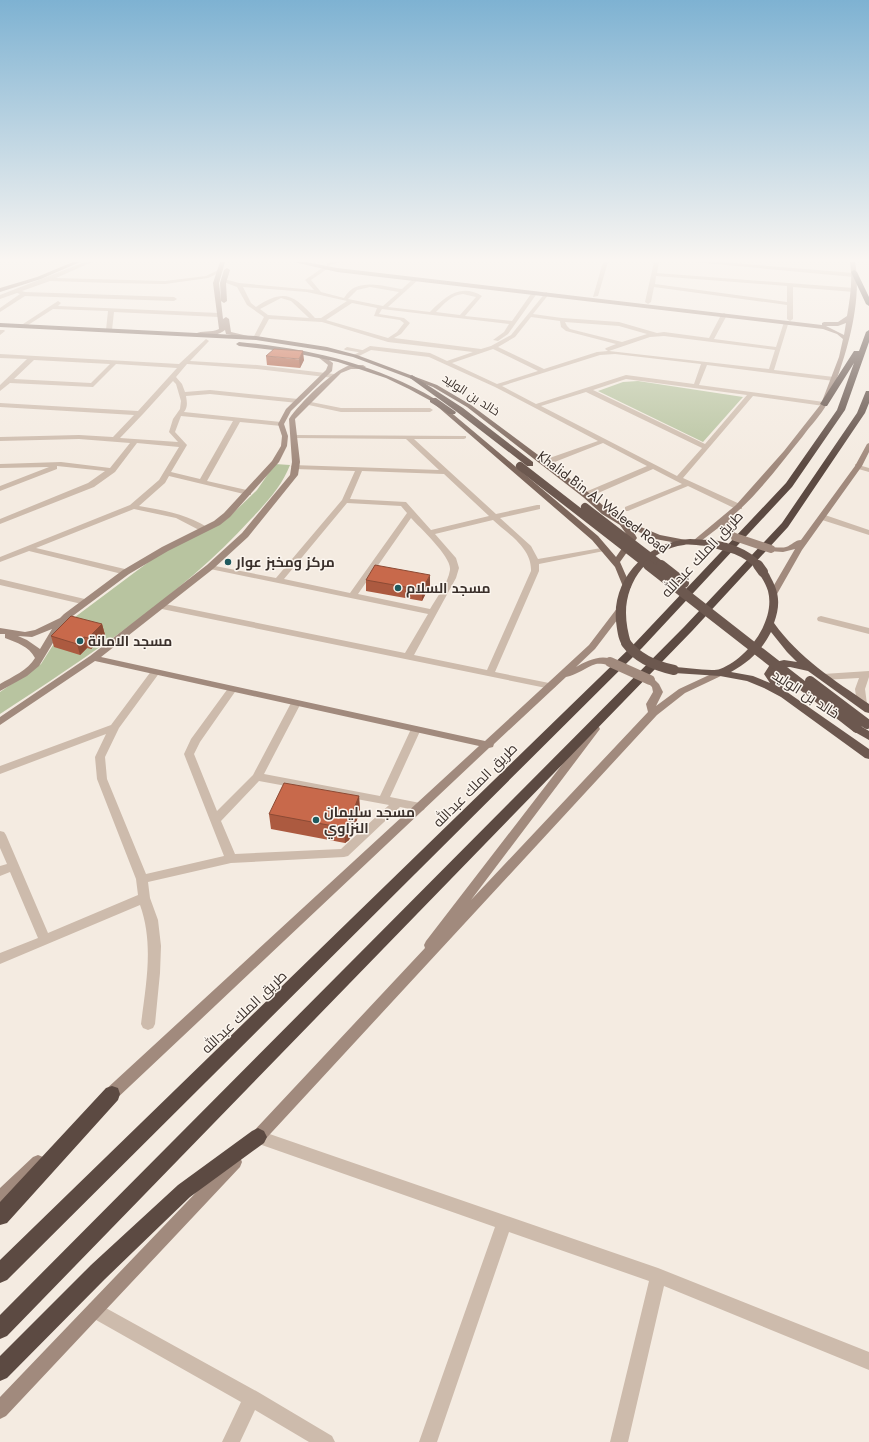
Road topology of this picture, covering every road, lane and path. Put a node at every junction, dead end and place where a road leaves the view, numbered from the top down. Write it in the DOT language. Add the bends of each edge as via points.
graph roads {
  1 [pos="94,329"];
  2 [pos="222,329"];
  3 [pos="228,329"];
  4 [pos="260,329"];
  5 [pos="353,329"];
  6 [pos="402,329"];
  7 [pos="509,329"];
  8 [pos="518,329"];
  9 [pos="567,329"];
  10 [pos="636,329"];
  11 [pos="717,329"];
  12 [pos="785,329"];
  13 [pos="832,329"];
  14 [pos="847,329"];
  15 [pos="1,330"];
  16 [pos="109,330"];
  17 [pos="869,332"];
  18 [pos="191,334"];
  19 [pos="655,335"];
  20 [pos="869,335"];
  21 [pos="256,338"];
  22 [pos="845,338"];
  23 [pos="388,340"];
  24 [pos="711,340"];
  25 [pos="206,341"];
  26 [pos="622,344"];
  27 [pos="493,347"];
  28 [pos="347,349"];
  29 [pos="778,349"];
  30 [pos="470,350"];
  31 [pos="364,351"];
  32 [pos="481,351"];
  33 [pos="599,353"];
  34 [pos="0,356"];
  35 [pos="320,356"];
  36 [pos="355,356"];
  37 [pos="32,358"];
  38 [pos="443,361"];
  39 [pos="115,362"];
  40 [pos="705,363"];
  41 [pos="183,364"];
  42 [pos="363,367"];
  43 [pos="544,371"];
  44 [pos="772,371"];
  45 [pos="325,375"];
  46 [pos="334,376"];
  47 [pos="173,377"];
  48 [pos="412,377"];
  49 [pos="834,379"];
  50 [pos="9,381"];
  51 [pos="497,386"];
  52 [pos="696,386"];
  53 [pos="0,389"];
  54 [pos="586,389"];
  55 [pos="869,393"];
  56 [pos="182,394"];
  57 [pos="752,394"];
  58 [pos="433,400"];
  59 [pos="302,402"];
  60 [pos="824,404"];
  61 [pos="0,405"];
  62 [pos="535,406"];
  63 [pos="430,410"];
  64 [pos="141,413"];
  65 [pos="179,414"];
  66 [pos="238,420"];
  67 [pos="281,424"];
  68 [pos="295,437"];
  69 [pos="408,437"];
  70 [pos="464,437"];
  71 [pos="0,439"];
  72 [pos="115,439"];
  73 [pos="135,441"];
  74 [pos="602,441"];
  75 [pos="184,445"];
  76 [pos="869,445"];
  77 [pos="706,447"];
  78 [pos="544,463"];
  79 [pos="61,464"];
  80 [pos="525,465"];
  81 [pos="0,466"];
  82 [pos="652,466"];
  83 [pos="858,466"];
  84 [pos="295,467"];
  85 [pos="360,469"];
  86 [pos="112,470"];
  87 [pos="869,470"];
  88 [pos="444,472"];
  89 [pos="167,473"];
  90 [pos="678,479"];
  91 [pos="202,482"];
  92 [pos="688,484"];
  93 [pos="0,489"];
  94 [pos="248,493"];
  95 [pos="586,495"];
  96 [pos="344,501"];
  97 [pos="133,507"];
  98 [pos="537,507"];
  99 [pos="739,507"];
  100 [pos="628,509"];
  101 [pos="411,513"];
  102 [pos="727,516"];
  103 [pos="493,517"];
  104 [pos="822,517"];
  105 [pos="0,522"];
  106 [pos="621,522"];
  107 [pos="204,529"];
  108 [pos="429,533"];
  109 [pos="869,533"];
  110 [pos="808,538"];
  111 [pos="683,542"];
  112 [pos="697,542"];
  113 [pos="28,549"];
  114 [pos="604,549"];
  115 [pos="0,560"];
  116 [pos="535,562"];
  117 [pos="616,562"];
  118 [pos="210,567"];
  119 [pos="126,572"];
  120 [pos="278,581"];
  121 [pos="0,582"];
  122 [pos="627,587"];
  123 [pos="774,592"];
  124 [pos="352,596"];
  125 [pos="86,602"];
  126 [pos="160,606"];
  127 [pos="621,609"];
  128 [pos="433,612"];
  129 [pos="66,616"];
  130 [pos="821,619"];
  131 [pos="770,624"];
  132 [pos="869,631"];
  133 [pos="0,632"];
  134 [pos="408,656"];
  135 [pos="39,657"];
  136 [pos="93,658"];
  137 [pos="814,670"];
  138 [pos="155,672"];
  139 [pos="490,673"];
  140 [pos="720,673"];
  141 [pos="867,674"];
  142 [pos="563,675"];
  143 [pos="823,677"];
  144 [pos="551,686"];
  145 [pos="0,688"];
  146 [pos="232,689"];
  147 [pos="785,695"];
  148 [pos="615,702"];
  149 [pos="296,703"];
  150 [pos="866,707"];
  151 [pos="653,713"];
  152 [pos="0,722"];
  153 [pos="864,726"];
  154 [pos="115,727"];
  155 [pos="416,729"];
  156 [pos="869,736"];
  157 [pos="488,745"];
  158 [pos="869,755"];
  159 [pos="0,770"];
  160 [pos="257,777"];
  161 [pos="383,800"];
  162 [pos="398,803"];
  163 [pos="420,807"];
  164 [pos="215,820"];
  165 [pos="0,835"];
  166 [pos="231,859"];
  167 [pos="13,866"];
  168 [pos="0,871"];
  169 [pos="142,879"];
  170 [pos="144,898"];
  171 [pos="45,940"];
  172 [pos="0,959"];
  173 [pos="396,989"];
  174 [pos="148,1024"];
  175 [pos="112,1094"];
  176 [pos="258,1137"];
  177 [pos="0,1198"];
  178 [pos="0,1216"];
  179 [pos="505,1222"];
  180 [pos="0,1272"];
  181 [pos="658,1276"];
  182 [pos="95,1310"];
  183 [pos="0,1329"];
  184 [pos="869,1361"];
  185 [pos="0,1371"];
  186 [pos="252,1398"];
  187 [pos="0,1410"];
  188 [pos="231,1442"];
  189 [pos="326,1442"];
  190 [pos="428,1442"];
  191 [pos="619,1442"];
  1 -- 16 [label="main road, خالد بن الوليد"];
  2 -- 18 [label="main road" via="219,332"];
  3 -- 21 [label="main road" via="228,333"];
  4 -- 21 [label="street"];
  5 -- 23 [label="street"];
  6 -- 23 [label="street"];
  7 -- 30 [label="street" via="496,340"];
  8 -- 27 [label="street" via="513,336"];
  9 -- 26 [label="street"];
  10 -- 19 [label="street"];
  11 -- 24 [label="street"];
  12 -- 29 [label="street"];
  13 -- 22 [label="main road"];
  14 -- 22 [label="main road"];
  15 -- 25 [label="main road, خالد بن الوليد"];
  16 -- 18 [label="main road, خالد بن الوليد"];
  17 -- 20 [label="highway, طريق الملك عبدالله"];
  18 -- 21 [label="main road, خالد بن الوليد"];
  19 -- 24 [label="street"];
  19 -- 26 [label="street"];
  20 -- 60 [label="highway"];
  20 -- 180 [label="highway, طريق الملك عبدالله" via="842,410 789,485 638,646"];
  21 -- 36 [label="main road, خالد بن الوليد"];
  22 -- 49 [label="main road" via="842,357"];
  23 -- 30 [label="street"];
  24 -- 29 [label="street"];
  25 -- 35 [label="main road, خالد بن الوليد" via="265,346"];
  25 -- 41 [label="street"];
  26 -- 33 [label="street"];
  27 -- 32 [label="street"];
  27 -- 43 [label="street"];
  28 -- 31 [label="street"];
  29 -- 44 [label="street"];
  30 -- 32 [label="street"];
  30 -- 38 [label="street"];
  31 -- 36 [label="street"];
  31 -- 38 [label="street" via="376,348 430,355"];
  32 -- 38 [label="street"];
  33 -- 40 [label="street" via="630,353"];
  33 -- 43 [label="street"];
  34 -- 37 [label="street"];
  35 -- 42 [label="main road, خالد بن الوليد"];
  35 -- 45 [label="main road" via="331,364"];
  36 -- 48 [label="main road, خالد بن الوليد"];
  37 -- 39 [label="street"];
  37 -- 50 [label="street"];
  38 -- 51 [label="street"];
  39 -- 41 [label="street"];
  39 -- 50 [label="street" via="93,385"];
  40 -- 44 [label="street"];
  40 -- 52 [label="street"];
  41 -- 45 [label="street" via="256,367"];
  41 -- 47 [label="street"];
  42 -- 46 [label="main road" via="344,369"];
  42 -- 58 [label="main road, خالد بن الوليد" via="415,388"];
  43 -- 51 [label="street"];
  44 -- 49 [label="street"];
  45 -- 46 [label="street"];
  45 -- 59 [label="main road"];
  46 -- 59 [label="main road"];
  47 -- 56 [label="street" via="179,384"];
  47 -- 64 [label="street"];
  48 -- 78 [label="main road, خالد بن الوليد" via="458,399"];
  48 -- 80 [label="highway, Khalid Bin Al Waleed Road" via="460,410"];
  49 -- 60 [label="main road"];
  50 -- 53 [label="street"];
  51 -- 62 [label="street"];
  52 -- 54 [label="street" via="626,377"];
  52 -- 57 [label="street"];
  54 -- 62 [label="street"];
  54 -- 77 [label="street"];
  55 -- 148 [label="highway" via="861,413 785,525"];
  56 -- 59 [label="street" via="210,392"];
  56 -- 65 [label="street" via="183,409"];
  57 -- 60 [label="street"];
  57 -- 77 [label="street"];
  58 -- 80 [label="highway, Khalid Bin Al Waleed Road"];
  58 -- 114 [label="main road, خالد بن الوليد" via="595,538"];
  59 -- 63 [label="street" via="341,410"];
  59 -- 67 [label="main road" via="288,410"];
  59 -- 68 [label="main road" via="292,419"];
  60 -- 99 [label="main road"];
  61 -- 64 [label="street"];
  62 -- 74 [label="street"];
  64 -- 72 [label="street"];
  65 -- 66 [label="street"];
  65 -- 75 [label="street" via="172,432"];
  66 -- 67 [label="street"];
  66 -- 91 [label="street"];
  67 -- 94 [label="main road" via="285,436 284,446 275,462"];
  68 -- 69 [label="street"];
  68 -- 84 [label="main road"];
  69 -- 70 [label="street"];
  69 -- 88 [label="street"];
  71 -- 72 [label="street"];
  72 -- 73 [label="street"];
  73 -- 75 [label="street"];
  73 -- 86 [label="street"];
  74 -- 78 [label="street"];
  74 -- 82 [label="street"];
  75 -- 89 [label="street"];
  76 -- 83 [label="main road"];
  77 -- 90 [label="street"];
  78 -- 95 [label="main road, خالد بن الوليد"];
  79 -- 81 [label="street"];
  79 -- 86 [label="street"];
  79 -- 93 [label="street"];
  80 -- 153 [label="highway, Khalid Bin Al Waleed Road, bridge"];
  82 -- 90 [label="street"];
  82 -- 95 [label="street"];
  83 -- 87 [label="street"];
  83 -- 104 [label="main road"];
  84 -- 85 [label="street"];
  84 -- 118 [label="main road" via="294,475 245,535"];
  85 -- 88 [label="street"];
  85 -- 96 [label="street"];
  86 -- 105 [label="street" via="91,485"];
  88 -- 103 [label="street"];
  89 -- 91 [label="street"];
  89 -- 97 [label="street" via="148,495"];
  90 -- 92 [label="street"];
  91 -- 94 [label="street"];
  92 -- 99 [label="street"];
  92 -- 100 [label="street"];
  94 -- 107 [label="main road" via="227,515"];
  95 -- 106 [label="main road, خالد بن الوليد"];
  96 -- 101 [label="street" via="403,504"];
  96 -- 120 [label="street"];
  97 -- 107 [label="street" via="193,521"];
  97 -- 113 [label="street"];
  98 -- 103 [label="street"];
  99 -- 102 [label="main road"];
  101 -- 108 [label="street"];
  101 -- 124 [label="street"];
  102 -- 110 [label="main road, bridge" via="728,529 735,537 771,548 790,549"];
  102 -- 112 [label="main road"];
  103 -- 108 [label="street"];
  103 -- 116 [label="street" via="528,548"];
  104 -- 109 [label="street"];
  104 -- 110 [label="main road"];
  106 -- 111 [label="main road, خالد بن الوليد" via="658,537"];
  106 -- 117 [label="main road" via="633,538"];
  107 -- 119 [label="main road"];
  108 -- 128 [label="street" via="452,558 455,568"];
  110 -- 123 [label="main road" via="798,550"];
  111 -- 112 [label="highway, خالد بن الوليد"];
  111 -- 122 [label="highway, خالد بن الوليد" via="652,553 634,573"];
  112 -- 123 [label="highway, خالد بن الوليد, bridge" via="742,552 756,562"];
  113 -- 115 [label="street"];
  113 -- 119 [label="street"];
  114 -- 116 [label="street"];
  114 -- 117 [label="main road, خالد بن الوليد"];
  116 -- 139 [label="street" via="535,571"];
  117 -- 122 [label="main road, خالد بن الوليد"];
  118 -- 120 [label="street"];
  118 -- 126 [label="main road"];
  119 -- 125 [label="main road"];
  120 -- 124 [label="street"];
  121 -- 125 [label="street"];
  122 -- 127 [label="highway, خالد بن الوليد"];
  123 -- 131 [label="highway"];
  124 -- 128 [label="street"];
  125 -- 129 [label="main road"];
  126 -- 134 [label="street"];
  126 -- 136 [label="main road"];
  127 -- 140 [label="highway, خالد بن الوليد, bridge" via="626,643 632,653 658,666 674,670"];
  127 -- 142 [label="main road" via="592,647"];
  128 -- 134 [label="street"];
  129 -- 133 [label="main road" via="35,634"];
  129 -- 135 [label="main road"];
  130 -- 132 [label="street"];
  131 -- 137 [label="highway, خالد بن الوليد" via="788,649"];
  131 -- 140 [label="highway" via="750,654 738,664"];
  133 -- 135 [label="main road" via="36,649"];
  134 -- 139 [label="street"];
  135 -- 145 [label="main road" via="36,664 24,674"];
  136 -- 138 [label="main road"];
  136 -- 152 [label="main road"];
  137 -- 143 [label="highway, خالد بن الوليد"];
  137 -- 147 [label="highway" via="794,664 774,665 770,674"];
  138 -- 146 [label="main road"];
  138 -- 154 [label="street"];
  139 -- 144 [label="street"];
  140 -- 147 [label="highway, خالد بن الوليد" via="749,678"];
  140 -- 151 [label="main road" via="682,691"];
  141 -- 143 [label="street"];
  141 -- 150 [label="street" via="860,689"];
  142 -- 144 [label="main road"];
  142 -- 151 [label="main road, bridge" via="591,662 610,662 650,680 656,686 658,692 651,704"];
  143 -- 150 [label="highway, خالد بن الوليد"];
  144 -- 157 [label="main road"];
  146 -- 149 [label="main road"];
  146 -- 164 [label="street" via="194,741 189,754"];
  147 -- 158 [label="highway, خالد بن الوليد"];
  148 -- 173 [label="main road"];
  148 -- 183 [label="highway"];
  149 -- 155 [label="main road"];
  149 -- 160 [label="street"];
  151 -- 173 [label="main road"];
  153 -- 156 [label="highway, Khalid Bin Al Waleed Road"];
  154 -- 159 [label="street"];
  154 -- 169 [label="street" via="100,756 102,779"];
  155 -- 157 [label="main road"];
  155 -- 161 [label="street"];
  157 -- 163 [label="main road"];
  160 -- 161 [label="street"];
  160 -- 164 [label="street"];
  161 -- 162 [label="street"];
  162 -- 163 [label="street"];
  162 -- 166 [label="street" via="344,853"];
  163 -- 175 [label="main road"];
  164 -- 166 [label="street"];
  165 -- 167 [label="street"];
  166 -- 169 [label="street"];
  167 -- 168 [label="street"];
  167 -- 171 [label="street"];
  169 -- 170 [label="street"];
  170 -- 171 [label="street"];
  170 -- 174 [label="street" via="152,920 155,946"];
  171 -- 172 [label="street"];
  173 -- 176 [label="main road"];
  175 -- 177 [label="main road"];
  175 -- 178 [label="highway"];
  176 -- 179 [label="street"];
  176 -- 182 [label="main road"];
  176 -- 185 [label="highway" via="184,1190"];
  179 -- 181 [label="street"];
  179 -- 190 [label="street"];
  181 -- 184 [label="street"];
  181 -- 191 [label="street"];
  182 -- 186 [label="street"];
  182 -- 187 [label="main road"];
  186 -- 188 [label="street"];
  186 -- 189 [label="street"];
}
